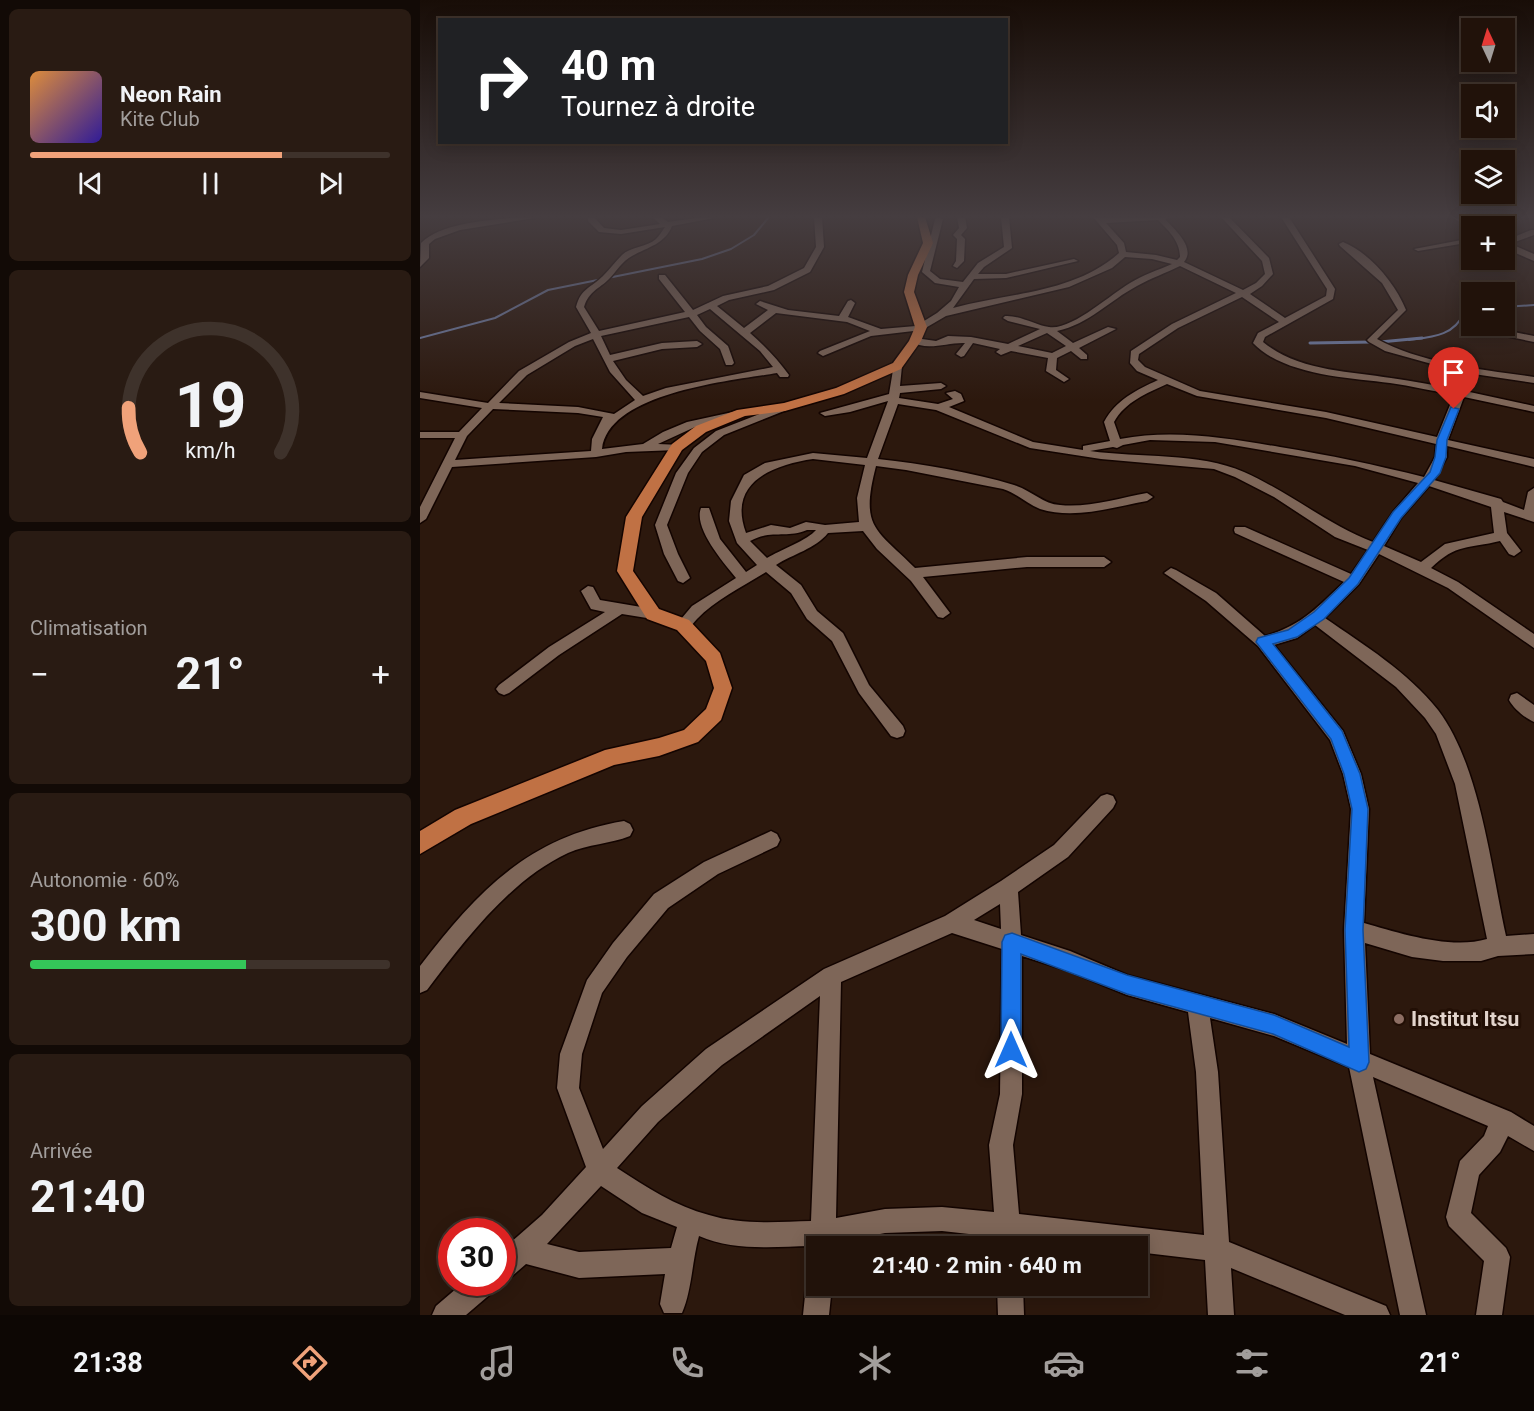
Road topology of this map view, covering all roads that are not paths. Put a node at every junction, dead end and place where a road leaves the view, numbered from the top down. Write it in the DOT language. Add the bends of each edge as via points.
graph roads {
  1 [pos="603,278"];
  2 [pos="664,278"];
  3 [pos="794,278"];
  4 [pos="912,278"];
  5 [pos="934,278"];
  6 [pos="969,278"];
  7 [pos="1084,278"];
  8 [pos="1146,278"];
  9 [pos="1209,278"];
  10 [pos="1265,278"];
  11 [pos="1324,278"];
  12 [pos="1382,278"];
  13 [pos="964,285"];
  14 [pos="1241,293"];
  15 [pos="851,303"];
  16 [pos="711,306"];
  17 [pos="774,310"];
  18 [pos="941,314"];
  19 [pos="691,315"];
  20 [pos="748,315"];
  21 [pos="843,317"];
  22 [pos="1008,318"];
  23 [pos="1285,322"];
  24 [pos="1111,329"];
  25 [pos="1048,331"];
  26 [pos="745,332"];
  27 [pos="879,332"];
  28 [pos="596,334"];
  29 [pos="918,334"];
  30 [pos="1006,334"];
  31 [pos="1515,335"];
  32 [pos="960,339"];
  33 [pos="1534,339"];
  34 [pos="993,343"];
  35 [pos="697,344"];
  36 [pos="969,344"];
  37 [pos="1012,346"];
  38 [pos="1072,346"];
  39 [pos="1001,352"];
  40 [pos="823,353"];
  41 [pos="961,354"];
  42 [pos="1053,356"];
  43 [pos="1084,357"];
  44 [pos="607,359"];
  45 [pos="729,363"];
  46 [pos="897,366"];
  47 [pos="1462,369"];
  48 [pos="1064,379"];
  49 [pos="1167,380"];
  50 [pos="1534,380"];
  51 [pos="929,383"];
  52 [pos="941,386"];
  53 [pos="951,393"];
  54 [pos="1460,394"];
  55 [pos="420,395"];
  56 [pos="894,395"];
  57 [pos="640,400"];
  58 [pos="924,405"];
  59 [pos="489,406"];
  60 [pos="785,407"];
  61 [pos="938,407"];
  62 [pos="1534,409"];
  63 [pos="742,413"];
  64 [pos="825,413"];
  65 [pos="603,428"];
  66 [pos="420,435"];
  67 [pos="462,435"];
  68 [pos="1442,440"];
  69 [pos="1117,445"];
  70 [pos="677,447"];
  71 [pos="645,448"];
  72 [pos="1062,450"];
  73 [pos="596,454"];
  74 [pos="871,462"];
  75 [pos="1534,463"];
  76 [pos="446,464"];
  77 [pos="1425,482"];
  78 [pos="1534,492"];
  79 [pos="1147,497"];
  80 [pos="1497,502"];
  81 [pos="705,511"];
  82 [pos="1532,517"];
  83 [pos="420,519"];
  84 [pos="867,526"];
  85 [pos="824,529"];
  86 [pos="1240,530"];
  87 [pos="1501,534"];
  88 [pos="742,540"];
  89 [pos="1377,549"];
  90 [pos="1514,551"];
  91 [pos="1104,562"];
  92 [pos="769,565"];
  93 [pos="1423,568"];
  94 [pos="912,573"];
  95 [pos="1171,573"];
  96 [pos="683,578"];
  97 [pos="746,580"];
  98 [pos="1354,581"];
  99 [pos="588,591"];
  100 [pos="620,609"];
  101 [pos="943,613"];
  102 [pos="653,614"];
  103 [pos="1315,618"];
  104 [pos="683,625"];
  105 [pos="1263,642"];
  106 [pos="1534,642"];
  107 [pos="504,689"];
  108 [pos="1517,700"];
  109 [pos="1534,715"];
  110 [pos="897,731"];
  111 [pos="1107,802"];
  112 [pos="624,830"];
  113 [pos="771,840"];
  114 [pos="420,843"];
  115 [pos="1008,888"];
  116 [pos="951,923"];
  117 [pos="1354,930"];
  118 [pos="1012,942"];
  119 [pos="1534,944"];
  120 [pos="1498,946"];
  121 [pos="831,976"];
  122 [pos="420,983"];
  123 [pos="1197,1004"];
  124 [pos="1359,1062"];
  125 [pos="1503,1120"];
  126 [pos="1534,1138"];
  127 [pos="599,1171"];
  128 [pos="691,1221"];
  129 [pos="824,1236"];
  130 [pos="837,1236"];
  131 [pos="1008,1236"];
  132 [pos="806,1239"];
  133 [pos="1148,1245"];
  134 [pos="1216,1249"];
  135 [pos="525,1251"];
  136 [pos="516,1258"];
  137 [pos="680,1260"];
  138 [pos="468,1296"];
  139 [pos="818,1296"];
  140 [pos="1010,1296"];
  141 [pos="673,1304"];
  142 [pos="445,1315"];
  143 [pos="816,1315"];
  144 [pos="1011,1315"];
  145 [pos="1221,1315"];
  146 [pos="1377,1315"];
  147 [pos="1413,1315"];
  148 [pos="1490,1315"];
  1 -- 28 [label="street" via="580,307"];
  2 -- 19 [label="street"];
  3 -- 16 [label="street"];
  4 -- 29 [label="highway" via="909,292"];
  5 -- 13 [label="street"];
  6 -- 13 [label="street"];
  7 -- 18 [label="street"];
  8 -- 25 [label="street" via="1086,317"];
  9 -- 14 [label="street"];
  10 -- 14 [label="street"];
  11 -- 23 [label="street" via="1331,289 1330,297"];
  12 -- 47 [label="street" via="1402,309 1373,342"];
  13 -- 18 [label="street" via="955,302"];
  14 -- 23 [label="street"];
  14 -- 49 [label="street" via="1148,341 1134,353 1133,361 1141,369"];
  15 -- 21 [label="street"];
  16 -- 19 [label="street"];
  16 -- 20 [label="street"];
  17 -- 20 [label="street"];
  17 -- 21 [label="street"];
  17 -- 26 [label="street"];
  18 -- 29 [label="street"];
  19 -- 28 [label="street"];
  19 -- 45 [label="street" via="725,348"];
  20 -- 26 [label="street"];
  21 -- 27 [label="street"];
  22 -- 25 [label="street"];
  23 -- 54 [label="street" via="1261,335 1258,343 1266,352 1329,372"];
  24 -- 38 [label="street"];
  25 -- 37 [label="street"];
  25 -- 38 [label="street"];
  26 -- 57 [label="street" via="782,372 685,386"];
  27 -- 29 [label="street"];
  27 -- 40 [label="street"];
  28 -- 44 [label="street"];
  28 -- 59 [label="street" via="523,373"];
  29 -- 32 [label="street" via="937,344"];
  29 -- 46 [label="highway"];
  30 -- 34 [label="street"];
  31 -- 33 [label="street"];
  32 -- 34 [label="street"];
  32 -- 36 [label="street"];
  34 -- 36 [label="street"];
  34 -- 37 [label="street"];
  35 -- 44 [label="street" via="662,346"];
  36 -- 41 [label="street"];
  37 -- 39 [label="street"];
  37 -- 42 [label="street"];
  38 -- 42 [label="street"];
  38 -- 43 [label="street"];
  42 -- 48 [label="street" via="1052,371"];
  44 -- 57 [label="street" via="621,382"];
  46 -- 56 [label="street"];
  46 -- 60 [label="highway" via="840,391"];
  47 -- 50 [label="street"];
  47 -- 54 [label="street"];
  49 -- 68 [label="street" via="1197,393"];
  49 -- 69 [label="street" via="1133,396 1112,415 1109,422"];
  51 -- 52 [label="street"];
  51 -- 56 [label="street"];
  51 -- 58 [label="street"];
  53 -- 61 [label="street" via="959,401"];
  54 -- 62 [label="street"];
  54 -- 68 [label="street"];
  55 -- 59 [label="street"];
  56 -- 58 [label="street"];
  56 -- 64 [label="street"];
  56 -- 74 [label="street"];
  57 -- 65 [label="street"];
  58 -- 61 [label="street"];
  59 -- 65 [label="street" via="609,415"];
  59 -- 67 [label="street"];
  60 -- 63 [label="highway"];
  60 -- 96 [label="street" via="719,433 690,456 661,525"];
  61 -- 72 [label="street" via="1030,445"];
  63 -- 70 [label="highway" via="701,429"];
  63 -- 71 [label="street" via="678,429"];
  65 -- 73 [label="street"];
  66 -- 67 [label="street"];
  67 -- 76 [label="street"];
  68 -- 75 [label="street"];
  68 -- 77 [label="street" via="1441,457"];
  69 -- 72 [label="street"];
  69 -- 77 [label="street" via="1150,437 1215,439 1356,463"];
  70 -- 71 [label="street"];
  70 -- 102 [label="highway" via="634,517 625,571"];
  71 -- 73 [label="street"];
  72 -- 89 [label="street" via="1215,466 1239,474 1340,534"];
  73 -- 76 [label="street"];
  74 -- 79 [label="street" via="1005,486 1057,509 1073,510"];
  74 -- 84 [label="street" via="864,496"];
  74 -- 88 [label="street" via="813,456 769,466 748,478 736,501 735,521"];
  76 -- 83 [label="street"];
  77 -- 80 [label="street"];
  77 -- 89 [label="street" via="1397,515"];
  78 -- 82 [label="street"];
  80 -- 82 [label="street"];
  80 -- 87 [label="street"];
  81 -- 97 [label="street" via="716,543"];
  84 -- 85 [label="street"];
  84 -- 94 [label="street"];
  85 -- 88 [label="street" via="806,526 791,532 765,528"];
  85 -- 92 [label="street" via="815,540 790,550"];
  86 -- 98 [label="street"];
  87 -- 90 [label="street"];
  87 -- 93 [label="street" via="1450,544"];
  88 -- 92 [label="street"];
  89 -- 93 [label="street"];
  89 -- 98 [label="street"];
  91 -- 94 [label="street" via="1027,562"];
  92 -- 97 [label="street"];
  92 -- 110 [label="street" via="796,588 812,615 838,637 864,689"];
  93 -- 106 [label="street"];
  94 -- 101 [label="street"];
  95 -- 105 [label="street" via="1211,597"];
  97 -- 104 [label="street" via="697,610"];
  98 -- 103 [label="street"];
  99 -- 100 [label="street" via="596,604"];
  100 -- 102 [label="street"];
  100 -- 107 [label="street"];
  102 -- 104 [label="highway"];
  103 -- 105 [label="street" via="1292,634"];
  103 -- 120 [label="street" via="1408,690 1441,728 1467,797"];
  104 -- 114 [label="highway" via="714,658 723,688 714,714 691,736 601,760 463,817"];
  105 -- 117 [label="street" via="1337,736 1352,774 1360,809"];
  108 -- 109 [label="street"];
  111 -- 115 [label="street" via="1061,851"];
  112 -- 122 [label="street" via="584,837 552,851 531,866 497,894"];
  113 -- 127 [label="street" via="711,868 661,901 594,987 572,1054 568,1088"];
  115 -- 116 [label="street"];
  115 -- 118 [label="street"];
  116 -- 118 [label="street"];
  116 -- 121 [label="street"];
  117 -- 120 [label="street" via="1412,947 1443,951 1481,951"];
  117 -- 124 [label="street"];
  118 -- 123 [label="street" via="1127,985"];
  118 -- 131 [label="street" via="1011,1094 1001,1146"];
  119 -- 120 [label="street"];
  121 -- 127 [label="street" via="714,1057 650,1114"];
  121 -- 129 [label="street"];
  123 -- 124 [label="street" via="1274,1025"];
  123 -- 134 [label="street" via="1207,1072"];
  124 -- 125 [label="street"];
  124 -- 147 [label="street"];
  125 -- 126 [label="street"];
  125 -- 148 [label="street" via="1492,1143 1468,1169 1458,1217 1497,1257"];
  127 -- 128 [label="street" via="651,1204"];
  127 -- 135 [label="street"];
  128 -- 132 [label="street" via="709,1228"];
  128 -- 137 [label="street"];
  130 -- 131 [label="street" via="885,1221 942,1219"];
  133 -- 134 [label="street"];
  134 -- 145 [label="street"];
  134 -- 146 [label="street"];
  135 -- 136 [label="street"];
  135 -- 137 [label="street" via="579,1264"];
  137 -- 141 [label="street"];
  138 -- 142 [label="street"];
  139 -- 143 [label="street"];
  140 -- 144 [label="street"];
}
